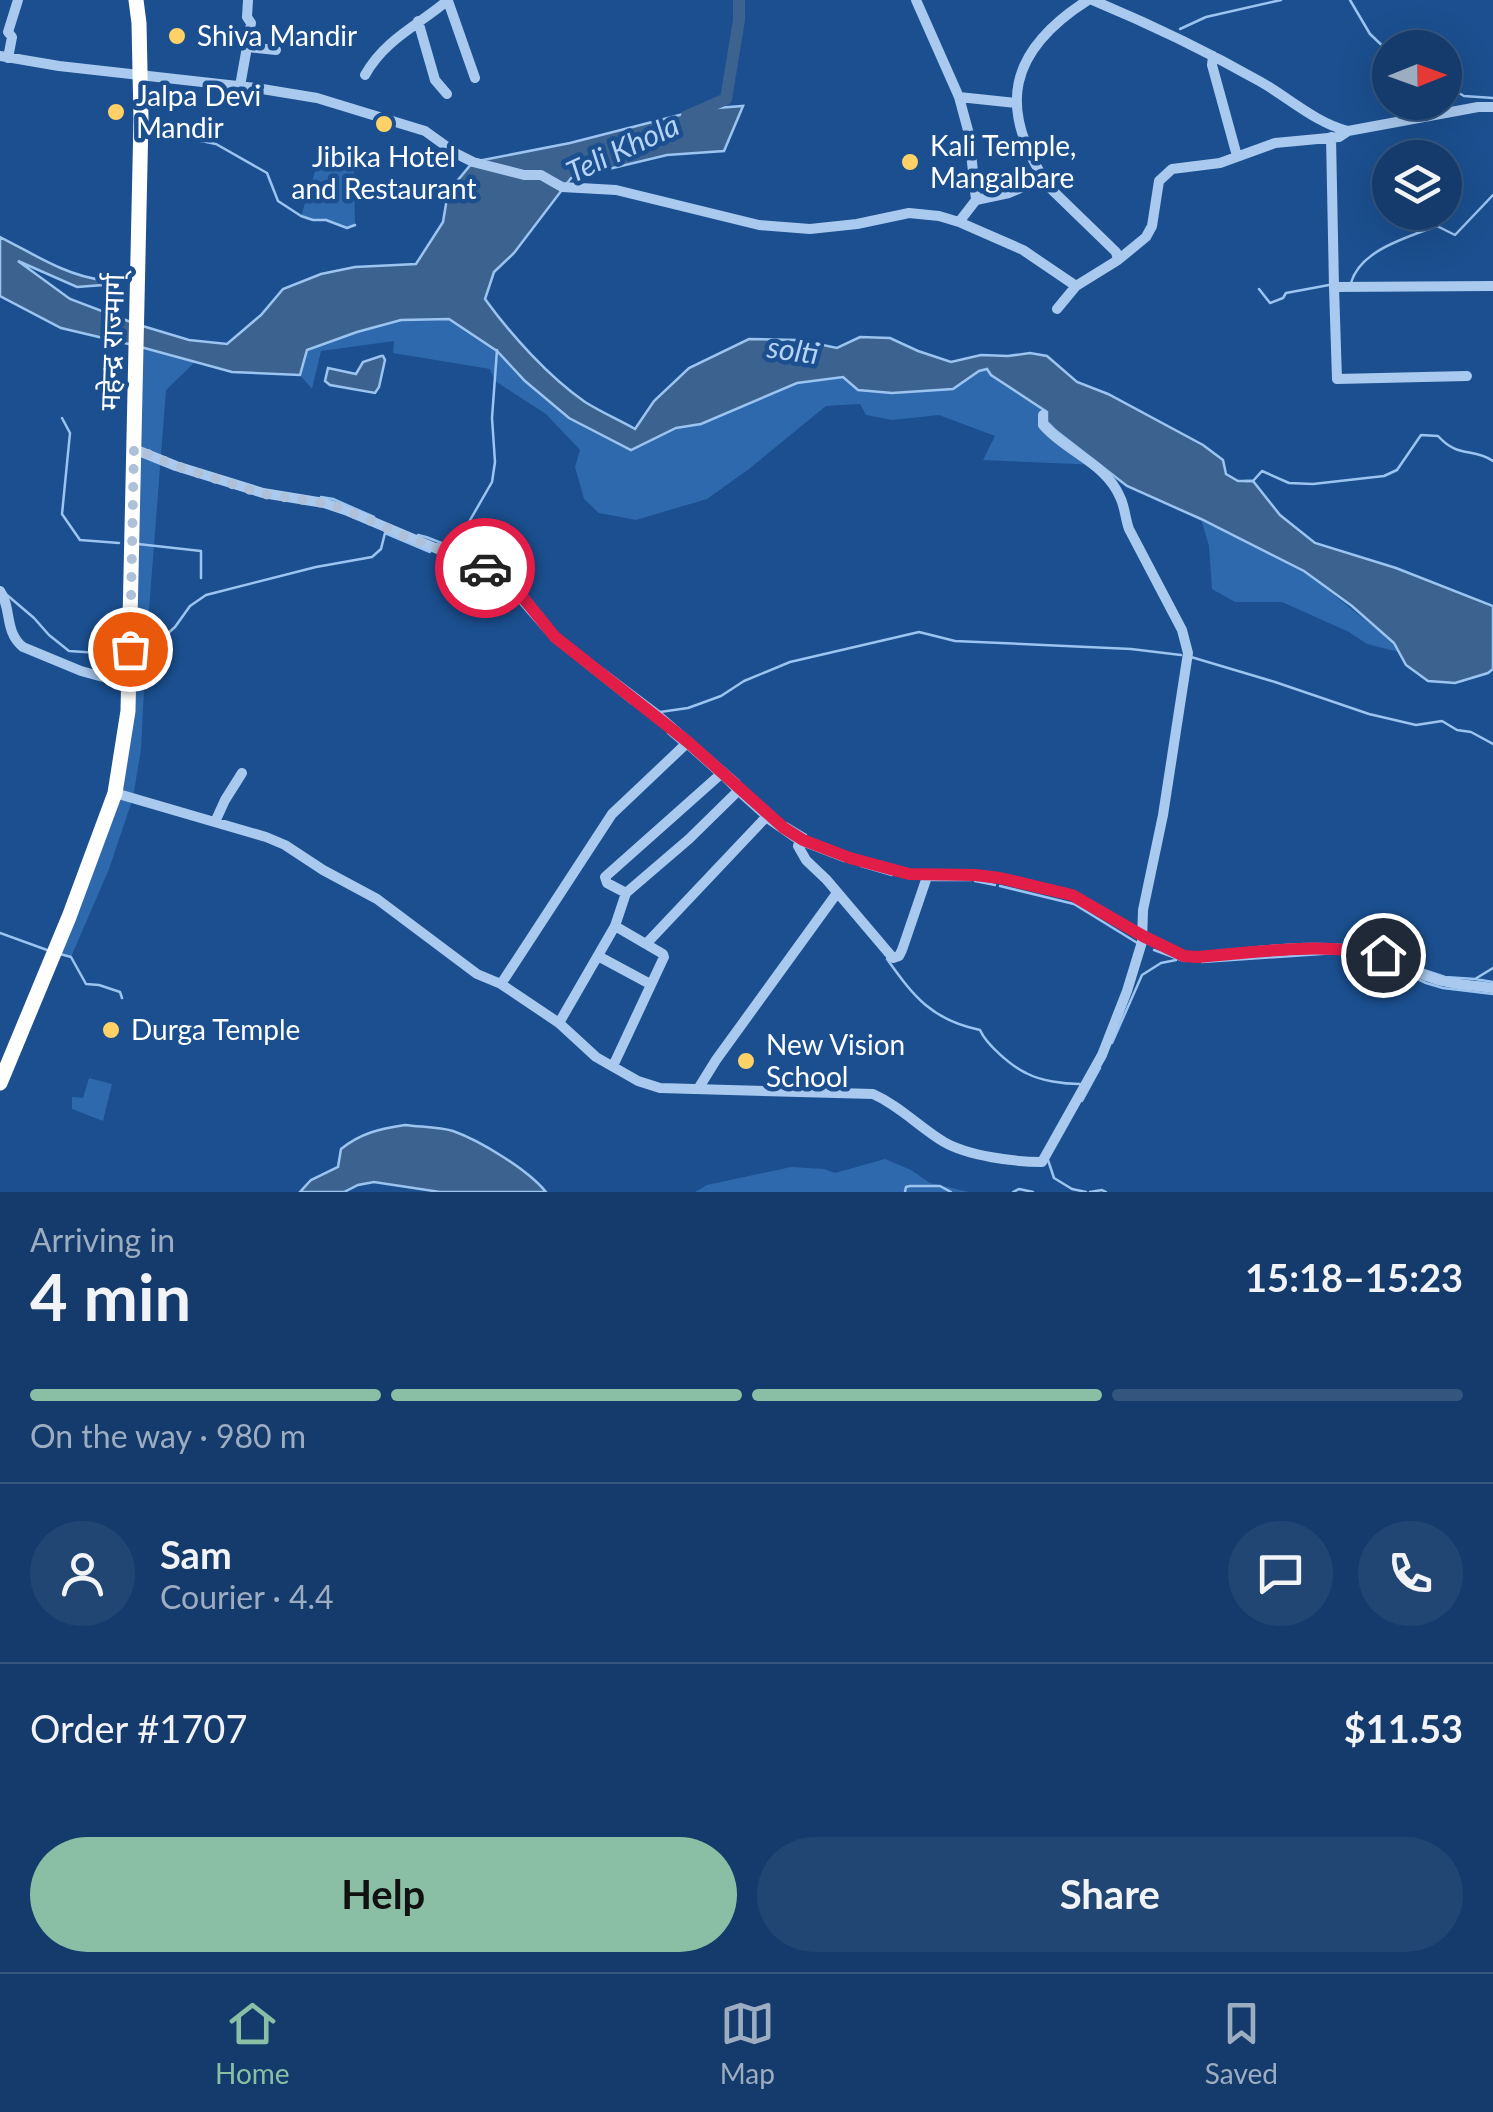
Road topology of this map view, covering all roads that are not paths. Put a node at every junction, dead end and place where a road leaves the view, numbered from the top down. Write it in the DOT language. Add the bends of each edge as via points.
graph roads {
  1 [pos="18,0"];
  2 [pos="136,0"];
  3 [pos="248,0"];
  4 [pos="916,0"];
  5 [pos="1090,0"];
  6 [pos="448,1"];
  7 [pos="418,21"];
  8 [pos="247,47"];
  9 [pos="276,50"];
  10 [pos="1213,56"];
  11 [pos="4,57"];
  12 [pos="139,74"];
  13 [pos="365,75"];
  14 [pos="475,78"];
  15 [pos="240,86"];
  16 [pos="447,94"];
  17 [pos="958,97"];
  18 [pos="1016,102"];
  19 [pos="333,103"];
  20 [pos="1493,107"];
  21 [pos="329,117"];
  22 [pos="1348,131"];
  23 [pos="1330,137"];
  24 [pos="1238,156"];
  25 [pos="1043,178"];
  26 [pos="976,200"];
  27 [pos="959,222"];
  28 [pos="1118,260"];
  29 [pos="1076,286"];
  30 [pos="1493,286"];
  31 [pos="1334,288"];
  32 [pos="1057,310"];
  33 [pos="1468,376"];
  34 [pos="1042,416"];
  35 [pos="134,448"];
  36 [pos="0,591"];
  37 [pos="129,684"];
  38 [pos="688,742"];
  39 [pos="242,773"];
  40 [pos="722,774"];
  41 [pos="740,789"];
  42 [pos="115,794"];
  43 [pos="768,815"];
  44 [pos="216,822"];
  45 [pos="801,838"];
  46 [pos="928,874"];
  47 [pos="626,893"];
  48 [pos="837,893"];
  49 [pos="615,926"];
  50 [pos="1143,936"];
  51 [pos="646,944"];
  52 [pos="598,956"];
  53 [pos="501,984"];
  54 [pos="650,984"];
  55 [pos="1493,988"];
  56 [pos="559,1023"];
  57 [pos="613,1066"];
  58 [pos="0,1083"];
  59 [pos="698,1089"];
  1 -- 11 [label="street"];
  2 -- 12 [label="highway, महेन्द्र राज्मार्ग्"];
  3 -- 8 [label="street"];
  4 -- 17 [label="street"];
  5 -- 10 [label="street"];
  5 -- 18 [label="street" via="1058,20 1028,55"];
  6 -- 7 [label="street"];
  6 -- 14 [label="street"];
  7 -- 13 [label="street" via="376,56"];
  7 -- 16 [label="street" via="435,80"];
  8 -- 9 [label="street"];
  8 -- 15 [label="street"];
  10 -- 22 [label="street"];
  10 -- 24 [label="street"];
  11 -- 12 [label="street"];
  12 -- 15 [label="street"];
  12 -- 35 [label="highway, महेन्द्र राज्मार्ग्"];
  15 -- 19 [label="street"];
  17 -- 18 [label="street"];
  17 -- 26 [label="street"];
  18 -- 25 [label="street"];
  19 -- 21 [label="street"];
  19 -- 27 [label="street" via="425,131 473,162 541,175 562,187 616,190 759,225 810,229 909,213"];
  20 -- 22 [label="street"];
  22 -- 23 [label="street"];
  23 -- 24 [label="street" via="1276,143"];
  23 -- 31 [label="street"];
  24 -- 28 [label="street" via="1178,166 1162,176 1150,232"];
  25 -- 26 [label="street"];
  25 -- 28 [label="street"];
  26 -- 27 [label="street"];
  27 -- 29 [label="street" via="1023,250"];
  28 -- 29 [label="street"];
  29 -- 32 [label="street"];
  30 -- 31 [label="street"];
  31 -- 33 [label="street" via="1337,379"];
  34 -- 50 [label="street" via="1050,433 1098,467 1121,498 1129,529 1186,641"];
  35 -- 37 [label="highway, महेन्द्र राज्मार्ग्"];
  35 -- 38 [label="street" via="263,494 346,510 498,575 555,637"];
  36 -- 37 [label="street" via="16,641"];
  37 -- 42 [label="highway, महेन्द्र राज्मार्ग्"];
  38 -- 40 [label="street"];
  38 -- 53 [label="street" via="612,814"];
  39 -- 44 [label="street"];
  40 -- 41 [label="street"];
  40 -- 47 [label="street" via="606,877"];
  41 -- 43 [label="street"];
  41 -- 47 [label="street"];
  42 -- 44 [label="street"];
  42 -- 58 [label="highway, महेन्द्र राज्मार्ग्"];
  43 -- 45 [label="street"];
  43 -- 51 [label="street"];
  44 -- 53 [label="street" via="285,845"];
  45 -- 46 [label="street" via="850,858"];
  45 -- 48 [label="street" via="806,860"];
  46 -- 48 [label="street" via="897,958"];
  46 -- 50 [label="street" via="1000,878 1072,895"];
  47 -- 49 [label="street"];
  48 -- 59 [label="street"];
  49 -- 51 [label="street"];
  49 -- 52 [label="street"];
  50 -- 55 [label="street" via="1197,957 1348,949 1383,955 1444,982"];
  50 -- 59 [label="street" via="1102,1055 1042,1162 959,1150 873,1094"];
  51 -- 54 [label="street" via="664,956"];
  52 -- 54 [label="street"];
  52 -- 56 [label="street"];
  53 -- 56 [label="street"];
  54 -- 57 [label="street"];
  56 -- 57 [label="street"];
  57 -- 59 [label="street" via="648,1086"];
}
